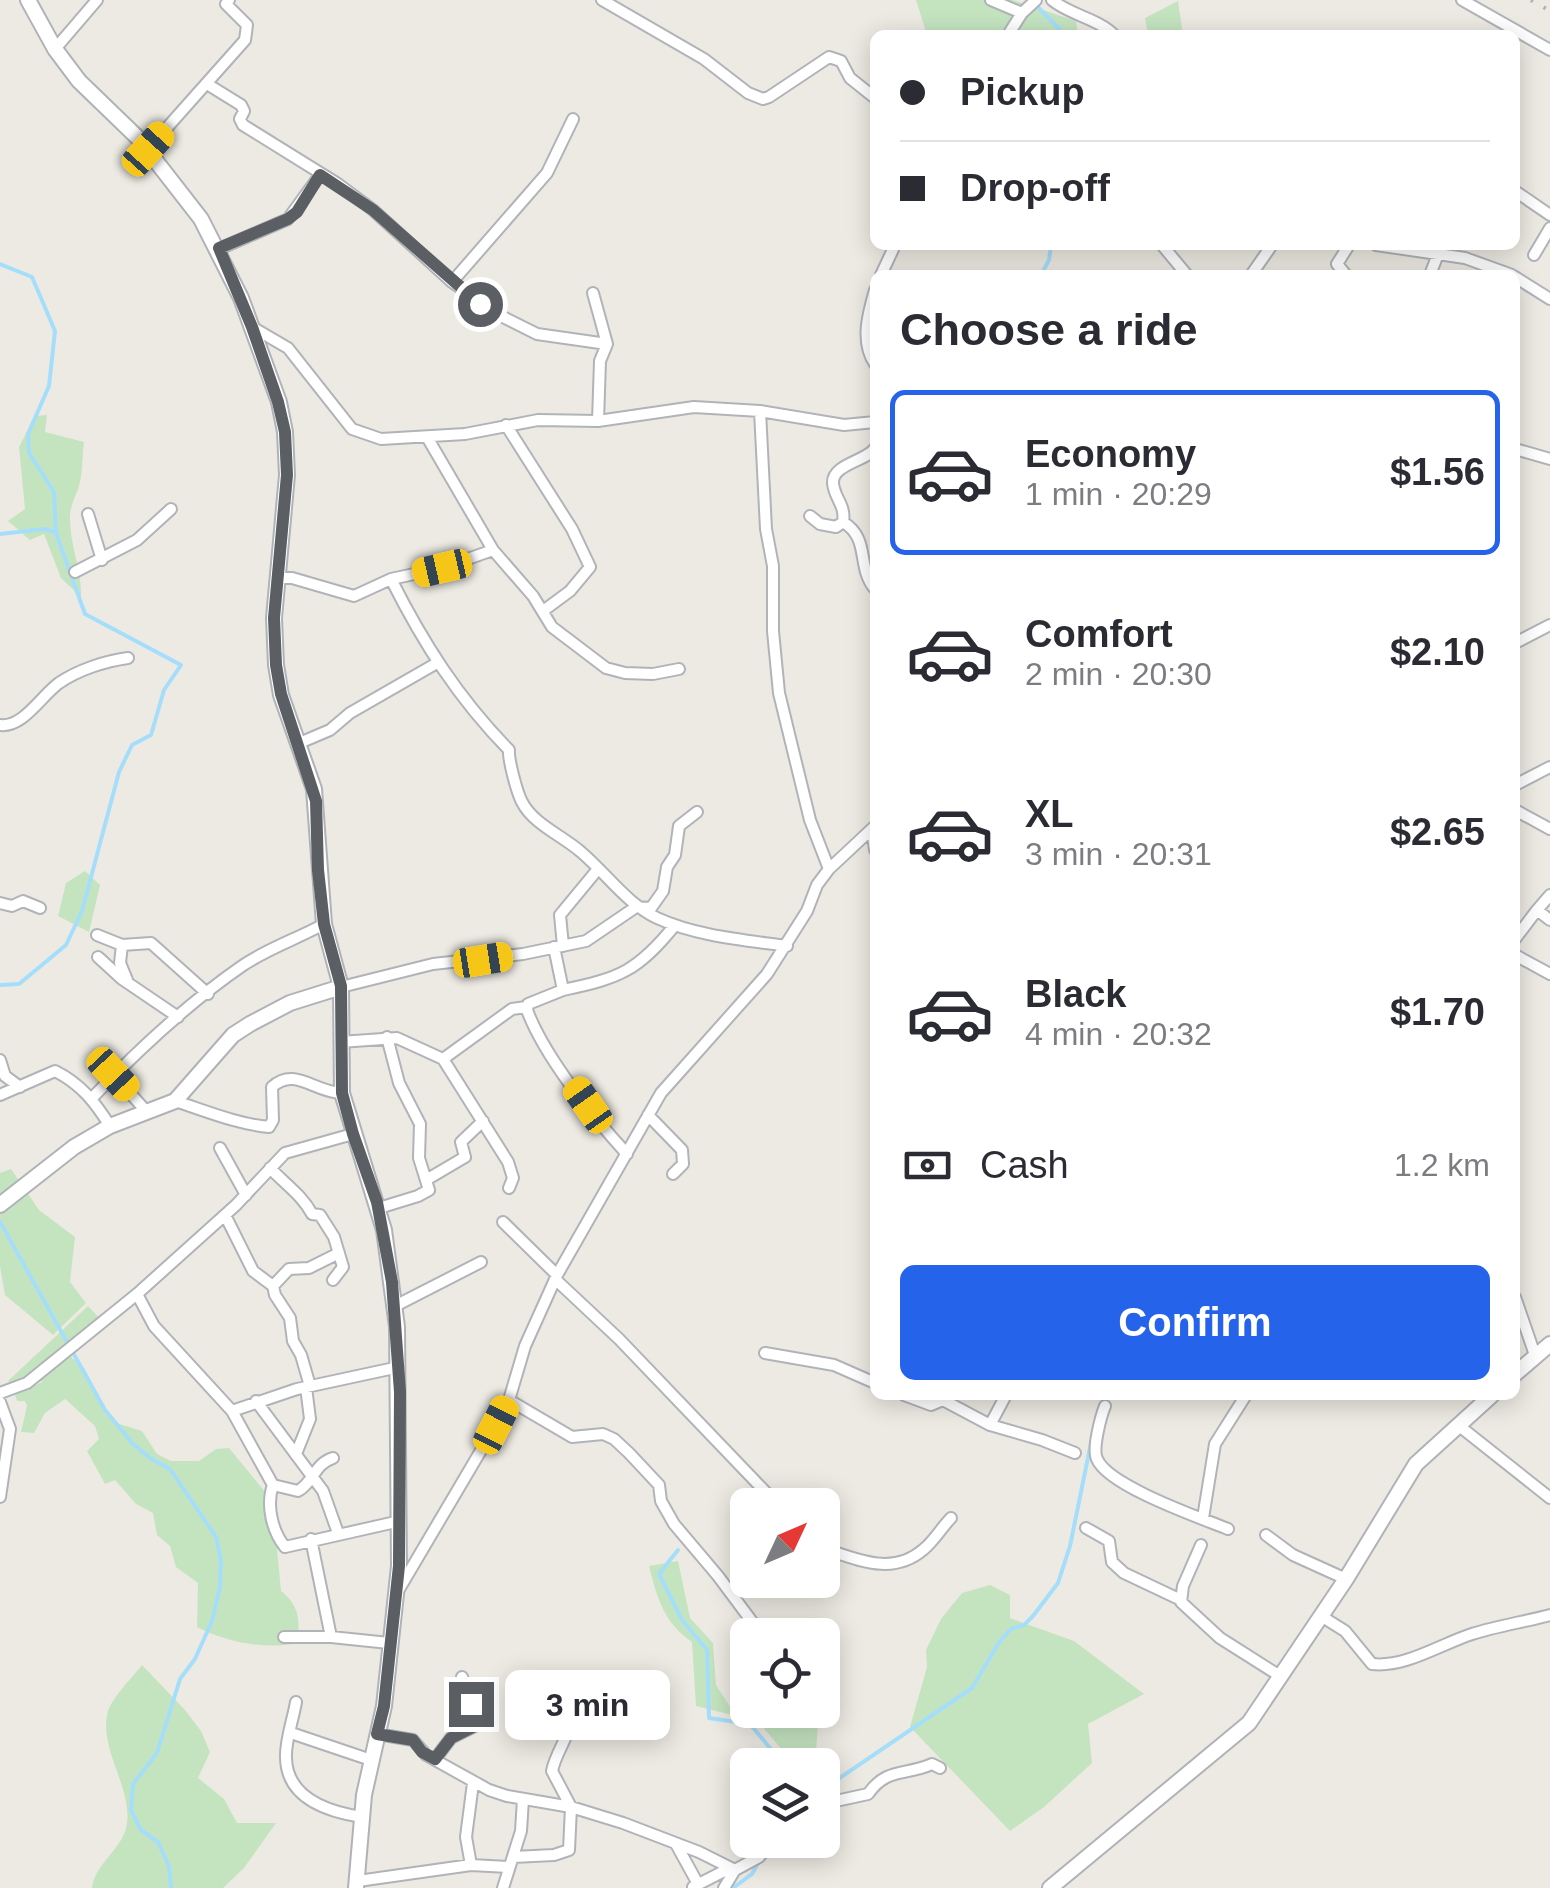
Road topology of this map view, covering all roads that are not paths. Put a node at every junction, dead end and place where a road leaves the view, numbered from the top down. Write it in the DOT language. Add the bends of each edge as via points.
graph roads {
  1 [pos="28,0"];
  2 [pos="97,0"];
  3 [pos="229,0"];
  4 [pos="602,0"];
  5 [pos="991,0"];
  6 [pos="1036,0"];
  7 [pos="1052,0"];
  8 [pos="1462,0"];
  9 [pos="1022,13"];
  10 [pos="1011,30"];
  11 [pos="1110,30"];
  12 [pos="1515,30"];
  13 [pos="1520,33"];
  14 [pos="54,49"];
  15 [pos="1550,50"];
  16 [pos="207,84"];
  17 [pos="870,94"];
  18 [pos="572,119"];
  19 [pos="148,149"];
  20 [pos="320,175"];
  21 [pos="1520,194"];
  22 [pos="1550,215"];
  23 [pos="1550,228"];
  24 [pos="219,248"];
  25 [pos="1166,250"];
  26 [pos="1410,250"];
  27 [pos="1438,254"];
  28 [pos="1534,255"];
  29 [pos="1183,270"];
  30 [pos="1432,270"];
  31 [pos="1498,270"];
  32 [pos="1520,280"];
  33 [pos="452,282"];
  34 [pos="593,293"];
  35 [pos="1550,299"];
  36 [pos="870,312"];
  37 [pos="252,327"];
  38 [pos="607,344"];
  39 [pos="870,356"];
  40 [pos="760,411"];
  41 [pos="598,422"];
  42 [pos="870,423"];
  43 [pos="506,425"];
  44 [pos="427,437"];
  45 [pos="1520,450"];
  46 [pos="870,456"];
  47 [pos="1550,459"];
  48 [pos="171,508"];
  49 [pos="88,514"];
  50 [pos="810,516"];
  51 [pos="842,522"];
  52 [pos="493,550"];
  53 [pos="870,551"];
  54 [pos="102,560"];
  55 [pos="75,572"];
  56 [pos="278,578"];
  57 [pos="391,579"];
  58 [pos="870,583"];
  59 [pos="543,611"];
  60 [pos="1550,625"];
  61 [pos="1520,641"];
  62 [pos="128,658"];
  63 [pos="437,663"];
  64 [pos="678,669"];
  65 [pos="0,725"];
  66 [pos="297,744"];
  67 [pos="1550,767"];
  68 [pos="1520,782"];
  69 [pos="697,812"];
  70 [pos="1520,813"];
  71 [pos="1550,829"];
  72 [pos="870,831"];
  73 [pos="598,869"];
  74 [pos="828,870"];
  75 [pos="1550,895"];
  76 [pos="0,903"];
  77 [pos="636,907"];
  78 [pos="40,908"];
  79 [pos="1537,910"];
  80 [pos="1550,920"];
  81 [pos="324,924"];
  82 [pos="675,924"];
  83 [pos="1520,932"];
  84 [pos="98,935"];
  85 [pos="122,945"];
  86 [pos="558,946"];
  87 [pos="786,946"];
  88 [pos="98,957"];
  89 [pos="1520,958"];
  90 [pos="1550,974"];
  91 [pos="130,985"];
  92 [pos="341,986"];
  93 [pos="564,990"];
  94 [pos="208,994"];
  95 [pos="526,1007"];
  96 [pos="178,1017"];
  97 [pos="387,1037"];
  98 [pos="340,1042"];
  99 [pos="443,1059"];
  100 [pos="0,1060"];
  101 [pos="113,1074"];
  102 [pos="20,1088"];
  103 [pos="342,1093"];
  104 [pos="0,1095"];
  105 [pos="92,1098"];
  106 [pos="175,1101"];
  107 [pos="146,1111"];
  108 [pos="648,1115"];
  109 [pos="483,1120"];
  110 [pos="110,1126"];
  111 [pos="353,1134"];
  112 [pos="220,1148"];
  113 [pos="627,1154"];
  114 [pos="270,1168"];
  115 [pos="673,1174"];
  116 [pos="426,1180"];
  117 [pos="508,1188"];
  118 [pos="246,1195"];
  119 [pos="1,1205"];
  120 [pos="379,1208"];
  121 [pos="226,1215"];
  122 [pos="503,1222"];
  123 [pos="339,1253"];
  124 [pos="481,1262"];
  125 [pos="556,1277"];
  126 [pos="333,1280"];
  127 [pos="273,1286"];
  128 [pos="137,1294"];
  129 [pos="395,1306"];
  130 [pos="1520,1311"];
  131 [pos="1550,1344"];
  132 [pos="765,1353"];
  133 [pos="1536,1356"];
  134 [pos="399,1368"];
  135 [pos="1520,1370"];
  136 [pos="870,1380"];
  137 [pos="308,1386"];
  138 [pos="0,1393"];
  139 [pos="509,1400"];
  140 [pos="916,1400"];
  141 [pos="943,1400"];
  142 [pos="943,1400"];
  143 [pos="1003,1400"];
  144 [pos="1243,1400"];
  145 [pos="1486,1400"];
  146 [pos="256,1401"];
  147 [pos="0,1402"];
  148 [pos="1105,1406"];
  149 [pos="232,1411"];
  150 [pos="990,1425"];
  151 [pos="1458,1425"];
  152 [pos="1075,1453"];
  153 [pos="296,1454"];
  154 [pos="333,1458"];
  155 [pos="312,1477"];
  156 [pos="273,1486"];
  157 [pos="762,1488"];
  158 [pos="0,1497"];
  159 [pos="1550,1498"];
  160 [pos="951,1518"];
  161 [pos="1202,1518"];
  162 [pos="400,1521"];
  163 [pos="1086,1528"];
  164 [pos="1228,1529"];
  165 [pos="338,1533"];
  166 [pos="1266,1534"];
  167 [pos="311,1539"];
  168 [pos="1201,1545"];
  169 [pos="840,1554"];
  170 [pos="1346,1579"];
  171 [pos="395,1596"];
  172 [pos="1181,1600"];
  173 [pos="1550,1615"];
  174 [pos="1321,1616"];
  175 [pos="749,1618"];
  176 [pos="330,1637"];
  177 [pos="284,1638"];
  178 [pos="389,1643"];
  179 [pos="1280,1676"];
  180 [pos="462,1677"];
  181 [pos="296,1702"];
  182 [pos="571,1720"];
  183 [pos="291,1733"];
  184 [pos="377,1734"];
  185 [pos="435,1759"];
  186 [pos="372,1760"];
  187 [pos="940,1768"];
  188 [pos="473,1783"];
  189 [pos="524,1800"];
  190 [pos="840,1800"];
  191 [pos="571,1807"];
  192 [pos="362,1816"];
  193 [pos="676,1844"];
  194 [pos="757,1858"];
  195 [pos="510,1862"];
  196 [pos="471,1865"];
  197 [pos="732,1869"];
  198 [pos="357,1884"];
  199 [pos="695,1886"];
  200 [pos="503,1888"];
  201 [pos="724,1888"];
  202 [pos="1050,1888"];
  1 -- 14 [label="street"];
  2 -- 14 [label="street"];
  3 -- 16 [label="street" via="248,31"];
  4 -- 17 [label="street" via="757,97 769,97 829,57 841,61"];
  5 -- 9 [label="street"];
  6 -- 9 [label="street"];
  7 -- 11 [label="street"];
  8 -- 12 [label="street"];
  9 -- 10 [label="street"];
  13 -- 15 [label="street"];
  14 -- 19 [label="street"];
  16 -- 19 [label="street"];
  16 -- 20 [label="street" via="242,106 243,125"];
  18 -- 33 [label="street" via="546,173"];
  19 -- 24 [label="street"];
  20 -- 24 [label="street" via="288,219"];
  20 -- 33 [label="street" via="373,210"];
  21 -- 22 [label="street"];
  23 -- 28 [label="street"];
  24 -- 37 [label="street"];
  25 -- 29 [label="street"];
  26 -- 27 [label="street"];
  27 -- 30 [label="street"];
  27 -- 31 [label="street"];
  32 -- 35 [label="street"];
  33 -- 38 [label="street" via="536,334"];
  34 -- 38 [label="street"];
  36 -- 39 [label="street"];
  37 -- 44 [label="street" via="288,348 352,429 381,439"];
  37 -- 56 [label="street" via="285,432"];
  38 -- 41 [label="street"];
  40 -- 41 [label="street" via="694,406"];
  40 -- 42 [label="street"];
  40 -- 74 [label="street" via="779,693"];
  41 -- 43 [label="street"];
  43 -- 44 [label="street"];
  43 -- 59 [label="street" via="590,567"];
  44 -- 52 [label="street"];
  45 -- 47 [label="street"];
  46 -- 51 [label="street" via="835,476"];
  48 -- 54 [label="street" via="137,540"];
  49 -- 54 [label="street"];
  50 -- 51 [label="street" via="836,527"];
  51 -- 53 [label="street"];
  52 -- 57 [label="street"];
  52 -- 59 [label="street"];
  53 -- 58 [label="street" via="864,574"];
  54 -- 55 [label="street"];
  56 -- 57 [label="street" via="354,596"];
  56 -- 66 [label="street" via="276,665"];
  57 -- 63 [label="street"];
  59 -- 64 [label="street" via="552,627 606,668 652,674"];
  60 -- 61 [label="street"];
  62 -- 65 [label="street" via="62,680 14,723"];
  63 -- 66 [label="street"];
  63 -- 73 [label="street" via="509,750 522,802"];
  66 -- 81 [label="street" via="316,801"];
  67 -- 68 [label="street"];
  69 -- 77 [label="street" via="679,826 660,899 651,908"];
  70 -- 71 [label="street"];
  72 -- 74 [label="street"];
  73 -- 77 [label="street"];
  73 -- 86 [label="street" via="560,915"];
  74 -- 87 [label="street"];
  75 -- 79 [label="street"];
  76 -- 78 [label="street"];
  77 -- 82 [label="street"];
  77 -- 86 [label="street" via="586,941"];
  79 -- 80 [label="street"];
  79 -- 83 [label="street"];
  81 -- 92 [label="street"];
  81 -- 94 [label="street" via="248,962"];
  82 -- 87 [label="street"];
  82 -- 93 [label="street" via="633,970"];
  84 -- 85 [label="street"];
  85 -- 91 [label="street" via="121,970"];
  85 -- 94 [label="street" via="151,943"];
  86 -- 92 [label="street"];
  86 -- 93 [label="street"];
  87 -- 108 [label="street"];
  88 -- 91 [label="street"];
  89 -- 90 [label="street"];
  91 -- 96 [label="street"];
  92 -- 98 [label="street"];
  92 -- 106 [label="street" via="274,1010 234,1035"];
  93 -- 95 [label="street"];
  94 -- 96 [label="street"];
  95 -- 99 [label="street" via="502,1016"];
  95 -- 113 [label="street" via="544,1047"];
  96 -- 101 [label="street"];
  97 -- 98 [label="street"];
  97 -- 99 [label="street"];
  97 -- 116 [label="street" via="420,1124"];
  98 -- 103 [label="street"];
  99 -- 109 [label="street"];
  100 -- 102 [label="street" via="5,1076"];
  101 -- 105 [label="street"];
  101 -- 107 [label="street"];
  102 -- 104 [label="street"];
  102 -- 105 [label="street" via="55,1071"];
  103 -- 106 [label="street" via="286,1077 272,1087 268,1127"];
  103 -- 111 [label="street"];
  105 -- 110 [label="street"];
  106 -- 107 [label="street"];
  107 -- 110 [label="street"];
  108 -- 113 [label="street"];
  108 -- 115 [label="street" via="682,1150 683,1164"];
  109 -- 116 [label="street" via="461,1142 465,1157"];
  109 -- 117 [label="street" via="512,1170"];
  110 -- 119 [label="street" via="54,1160"];
  111 -- 114 [label="street" via="285,1153"];
  111 -- 120 [label="street"];
  112 -- 118 [label="street"];
  113 -- 125 [label="street"];
  114 -- 118 [label="street"];
  114 -- 123 [label="street" via="323,1218"];
  116 -- 120 [label="street" via="425,1192"];
  118 -- 121 [label="street"];
  120 -- 129 [label="street"];
  121 -- 127 [label="street" via="253,1271"];
  121 -- 128 [label="street"];
  122 -- 125 [label="street"];
  123 -- 126 [label="street" via="342,1271"];
  123 -- 127 [label="street" via="290,1270"];
  124 -- 129 [label="street"];
  125 -- 139 [label="street"];
  125 -- 157 [label="street"];
  127 -- 137 [label="street" via="290,1318"];
  128 -- 138 [label="street" via="27,1382"];
  128 -- 149 [label="street" via="154,1326"];
  129 -- 134 [label="street"];
  130 -- 133 [label="street"];
  131 -- 133 [label="street"];
  132 -- 136 [label="street" via="834,1365"];
  133 -- 135 [label="street"];
  134 -- 137 [label="street"];
  134 -- 162 [label="street"];
  137 -- 146 [label="street"];
  137 -- 153 [label="street" via="310,1419"];
  139 -- 171 [label="street"];
  139 -- 175 [label="street" via="572,1437 602,1434 622,1446 659,1485 674,1524"];
  140 -- 142 [label="street" via="931,1406"];
  141 -- 150 [label="street"];
  143 -- 150 [label="street"];
  144 -- 161 [label="street" via="1215,1444"];
  145 -- 151 [label="street"];
  146 -- 149 [label="street"];
  146 -- 153 [label="street"];
  147 -- 158 [label="street" via="10,1429"];
  148 -- 161 [label="street" via="1099,1462 1126,1484"];
  149 -- 156 [label="street"];
  150 -- 152 [label="street"];
  151 -- 159 [label="street"];
  151 -- 170 [label="street" via="1416,1464"];
  153 -- 155 [label="street"];
  154 -- 155 [label="street"];
  155 -- 156 [label="street" via="298,1490"];
  155 -- 165 [label="street"];
  156 -- 167 [label="street" via="269,1501 280,1542 287,1547"];
  160 -- 169 [label="street" via="924,1549 892,1564"];
  161 -- 164 [label="street"];
  162 -- 165 [label="street"];
  162 -- 171 [label="street"];
  163 -- 172 [label="street" via="1109,1541 1112,1562 1124,1573"];
  165 -- 167 [label="street"];
  166 -- 170 [label="street" via="1293,1555"];
  167 -- 176 [label="street"];
  168 -- 172 [label="street"];
  170 -- 174 [label="street"];
  171 -- 178 [label="street"];
  172 -- 179 [label="street" via="1220,1638"];
  173 -- 174 [label="street" via="1380,1664 1372,1664 1345,1631"];
  174 -- 179 [label="street"];
  176 -- 177 [label="street"];
  176 -- 178 [label="street"];
  178 -- 184 [label="street"];
  179 -- 202 [label="street" via="1249,1723"];
  180 -- 185 [label="street" via="475,1726 451,1738"];
  181 -- 183 [label="street"];
  182 -- 191 [label="street" via="552,1771"];
  183 -- 186 [label="street"];
  183 -- 192 [label="street" via="286,1760 299,1791 331,1812"];
  184 -- 185 [label="street" via="413,1740"];
  184 -- 186 [label="street"];
  185 -- 188 [label="street"];
  186 -- 192 [label="street"];
  187 -- 190 [label="street" via="887,1774 868,1794"];
  188 -- 189 [label="street"];
  188 -- 196 [label="street" via="466,1836"];
  189 -- 191 [label="street"];
  189 -- 195 [label="street"];
  191 -- 193 [label="street"];
  191 -- 195 [label="street" via="566,1853"];
  192 -- 198 [label="street"];
  193 -- 197 [label="street"];
  193 -- 199 [label="street"];
  194 -- 197 [label="street"];
  195 -- 196 [label="street"];
  195 -- 200 [label="street"];
  196 -- 198 [label="street"];
  197 -- 199 [label="street"];
  197 -- 201 [label="street"];
}
